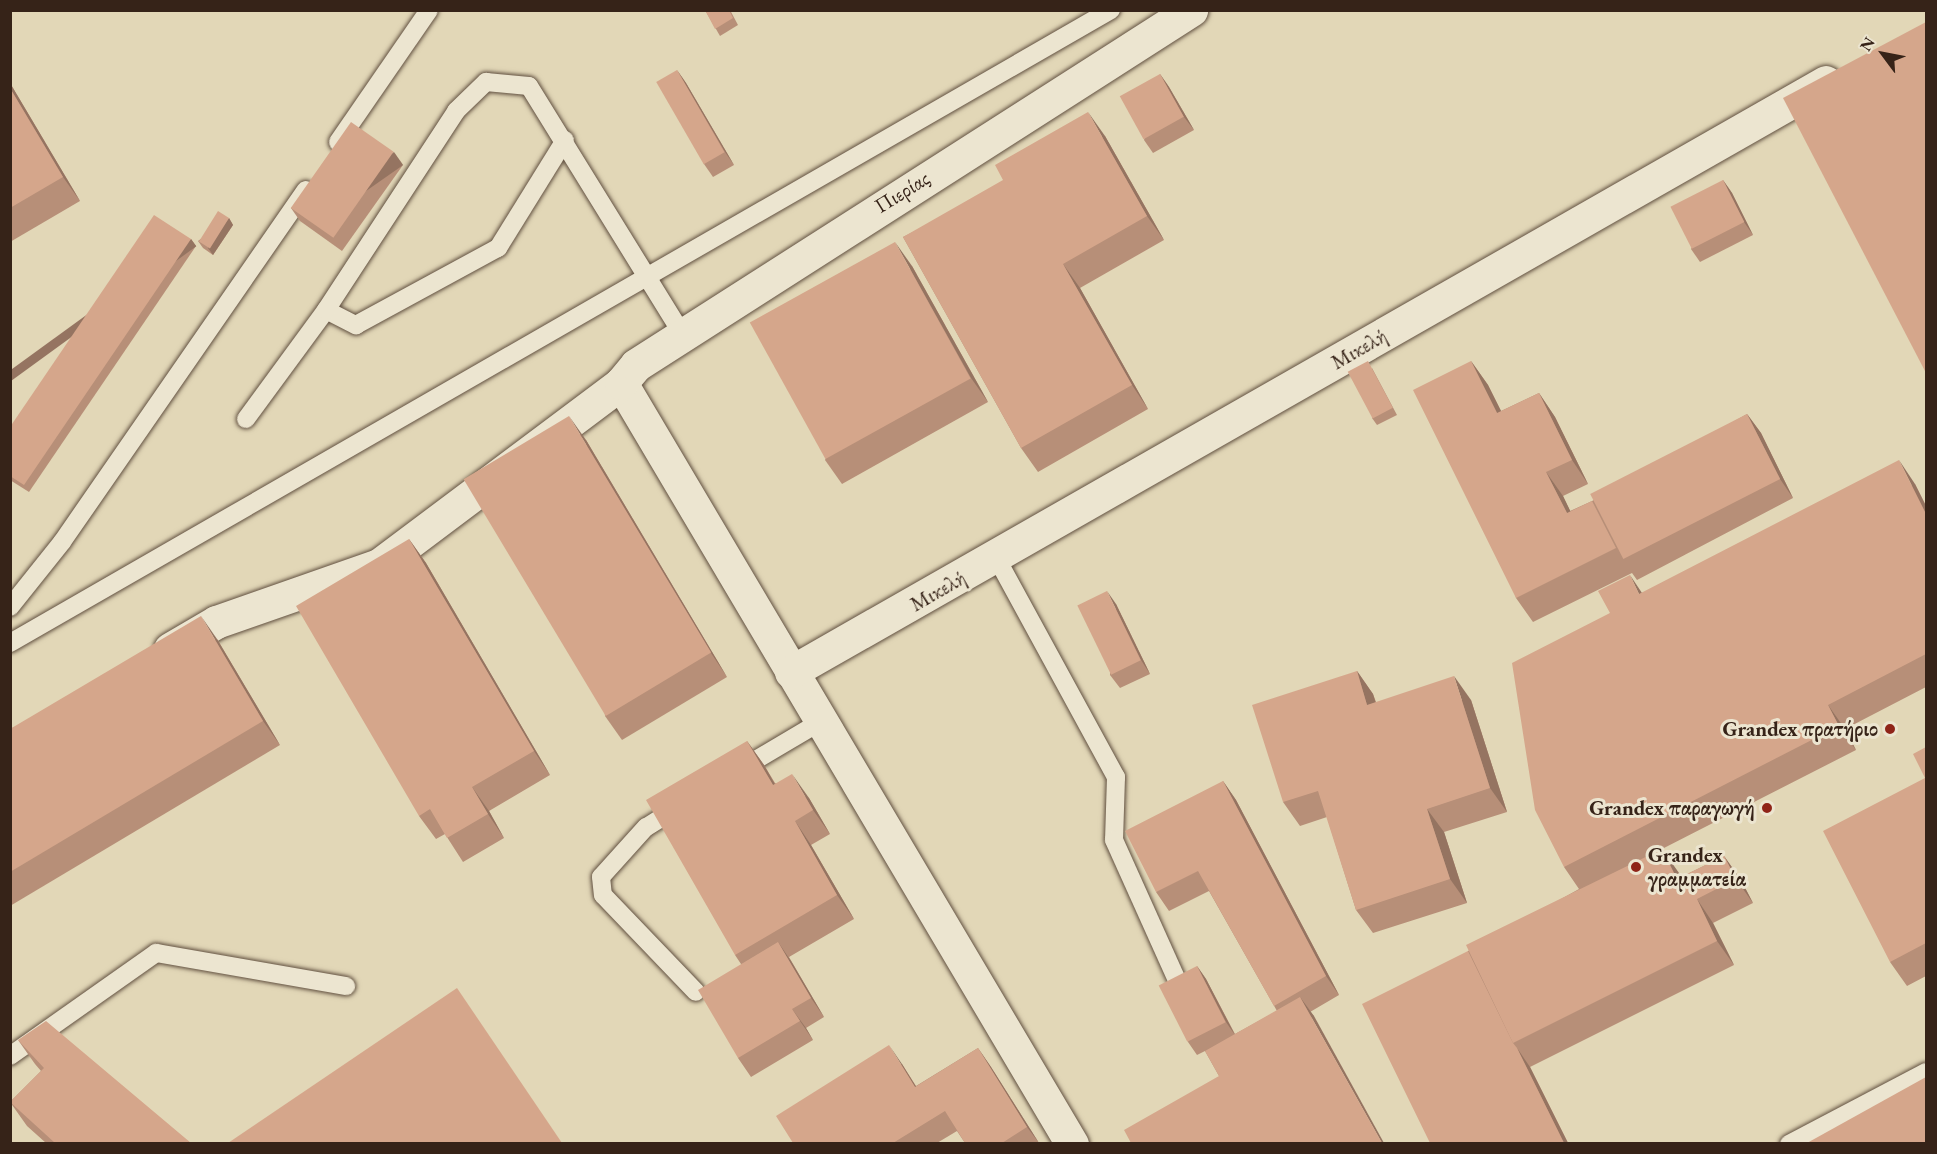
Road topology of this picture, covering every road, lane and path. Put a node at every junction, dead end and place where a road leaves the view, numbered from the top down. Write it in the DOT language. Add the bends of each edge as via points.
graph roads {
  1 [pos="429,10"];
  2 [pos="1111,10"];
  3 [pos="1191,10"];
  4 [pos="1854,66"];
  5 [pos="565,140"];
  6 [pos="327,158"];
  7 [pos="314,178"];
  8 [pos="650,279"];
  9 [pos="326,310"];
  10 [pos="682,334"];
  11 [pos="621,383"];
  12 [pos="246,419"];
  13 [pos="996,558"];
  14 [pos="10,607"];
  15 [pos="10,643"];
  16 [pos="144,664"];
  17 [pos="791,672"];
  18 [pos="820,722"];
  19 [pos="717,784"];
  20 [pos="697,796"];
  21 [pos="1176,978"];
  22 [pos="346,986"];
  23 [pos="696,992"];
  24 [pos="10,1056"];
  25 [pos="1926,1072"];
  26 [pos="1072,1143"];
  27 [pos="1789,1143"];
  1 -- 6 [label="lane"];
  2 -- 8 [label="lane"];
  3 -- 10 [label="street, Πιερίας"];
  4 -- 13 [label="street, Μικελή"];
  5 -- 8 [label="lane"];
  5 -- 9 [label="lane" via="498,248 356,325"];
  5 -- 9 [label="lane" via="529,86 486,82 456,111"];
  7 -- 14 [label="lane" via="62,542"];
  8 -- 10 [label="lane"];
  8 -- 15 [label="lane"];
  9 -- 12 [label="lane"];
  10 -- 11 [label="street, Πιερίας" via="636,365"];
  11 -- 16 [label="street, Πιερίας" via="380,565 216,622"];
  11 -- 17 [label="street"];
  13 -- 17 [label="street, Μικελή"];
  13 -- 21 [label="lane" via="1116,777 1114,840"];
  17 -- 18 [label="street"];
  18 -- 19 [label="lane"];
  18 -- 26 [label="street"];
  20 -- 23 [label="lane" via="646,827 601,877 603,895"];
  22 -- 24 [label="lane" via="156,953"];
  25 -- 27 [label="lane"];
}
